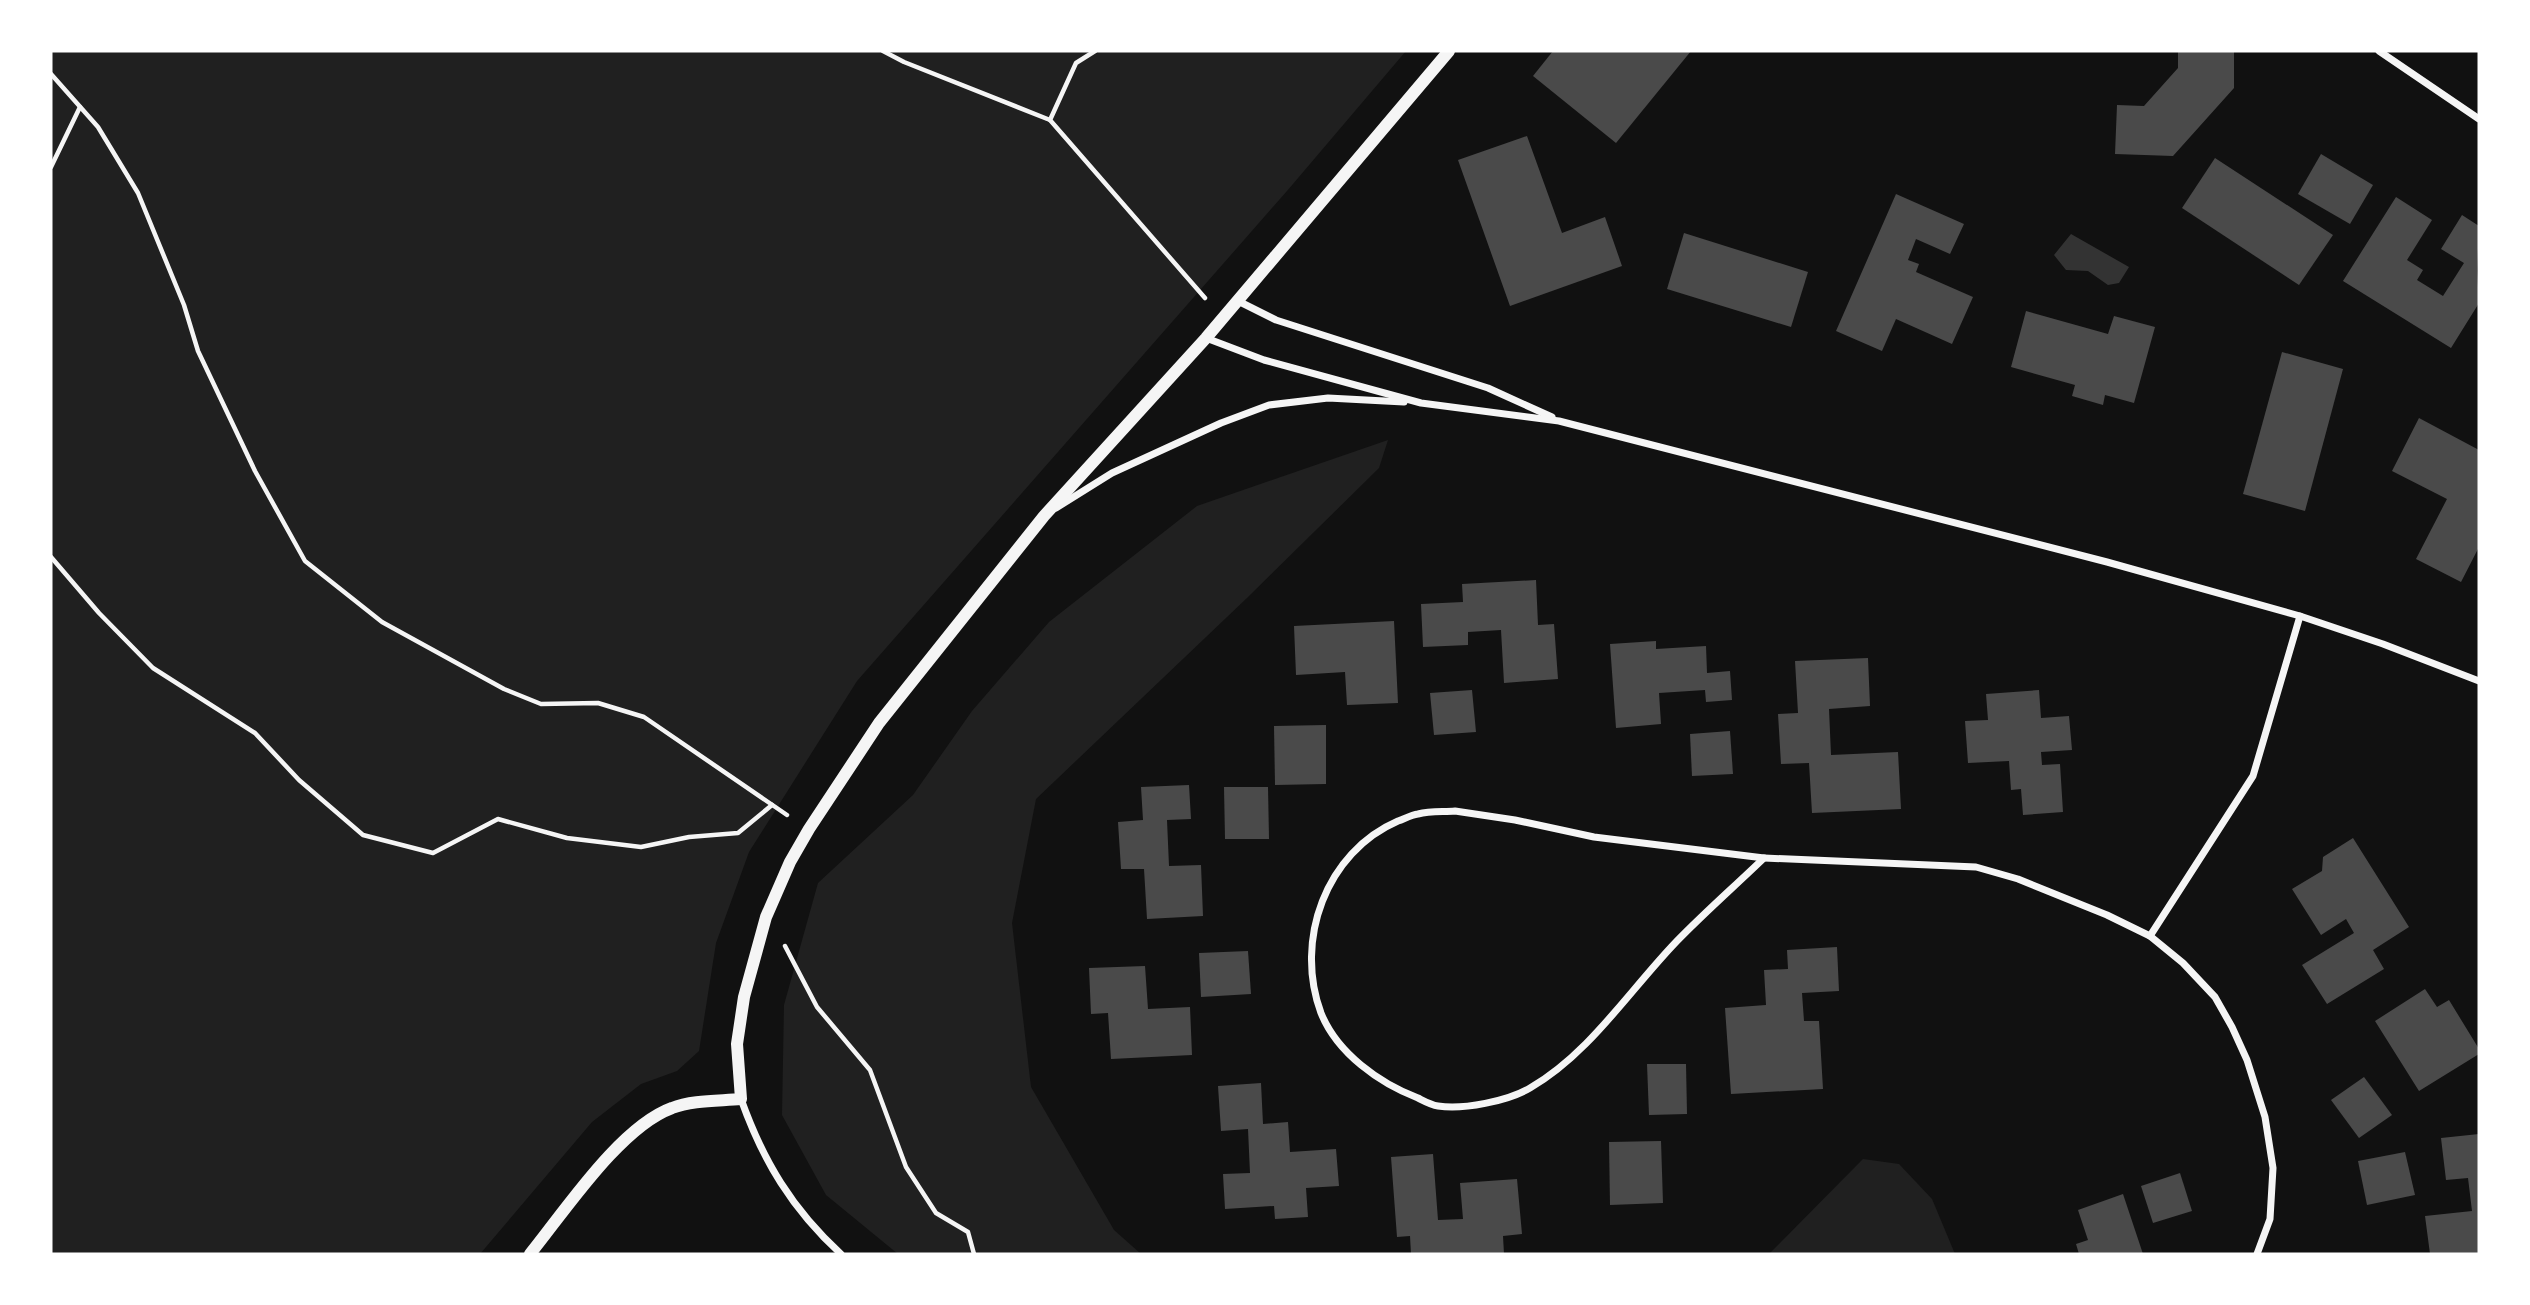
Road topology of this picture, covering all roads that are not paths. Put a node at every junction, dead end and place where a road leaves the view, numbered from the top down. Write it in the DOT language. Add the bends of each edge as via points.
graph roads {
  1 [pos="1449,51"];
  2 [pos="2379,51"];
  3 [pos="2479,119"];
  4 [pos="1238,301"];
  5 [pos="1206,338"];
  6 [pos="1422,404"];
  7 [pos="1559,421"];
  8 [pos="1044,516"];
  9 [pos="2300,617"];
  10 [pos="2479,681"];
  11 [pos="1764,858"];
  12 [pos="2150,936"];
  13 [pos="741,1099"];
  14 [pos="530,1254"];
  15 [pos="841,1254"];
  16 [pos="2257,1254"];
  1 -- 4 [label="street"];
  2 -- 3 [label="street"];
  4 -- 5 [label="street"];
  4 -- 7 [label="street" via="1276,320 1488,388"];
  5 -- 6 [label="street" via="1264,360"];
  5 -- 8 [label="street"];
  6 -- 7 [label="street"];
  6 -- 8 [label="street" via="1328,398 1269,405 1112,473"];
  7 -- 9 [label="street" via="2107,562"];
  8 -- 13 [label="street" via="879,723 790,862 766,917 742,1009 737,1044"];
  9 -- 10 [label="street"];
  9 -- 12 [label="street" via="2253,776"];
  11 -- 11 [label="street" via="1594,837 1455,811 1417,814 1381,828 1360,844 1342,863 1325,895 1313,928 1311,954 1312,982 1322,1014 1338,1042 1363,1066 1393,1088 1437,1106 1478,1105 1528,1090 1566,1064 1676,942"];
  11 -- 12 [label="street" via="1976,867 2018,878"];
  12 -- 16 [label="street" via="2215,997 2247,1060 2265,1117 2273,1168 2270,1219"];
  13 -- 14 [label="street" via="673,1107 646,1121 625,1139"];
  13 -- 15 [label="street" via="772,1171 794,1204"];
}
